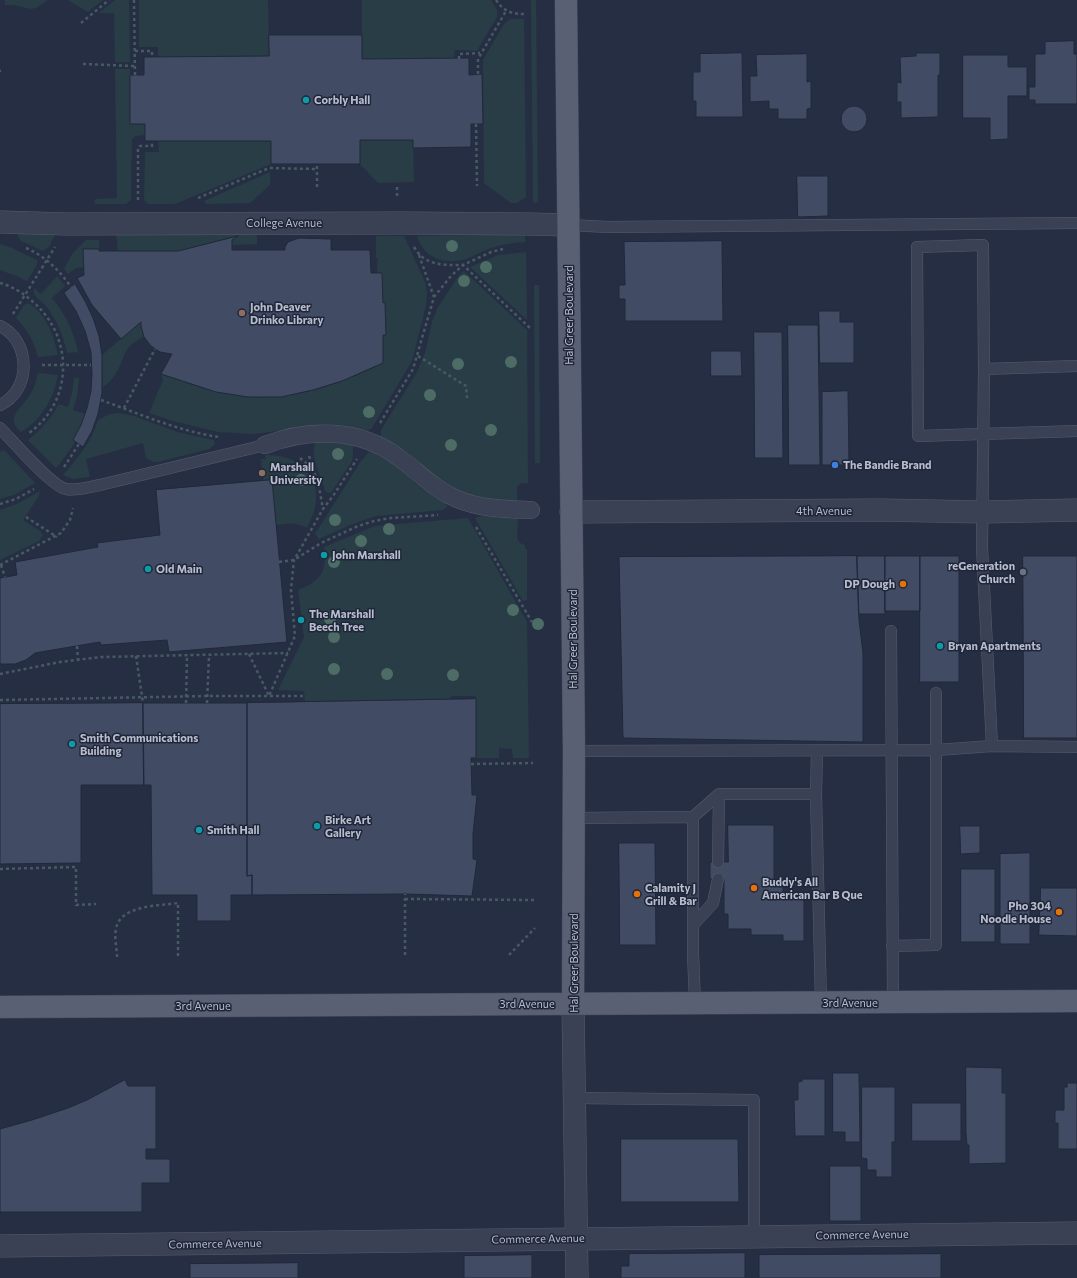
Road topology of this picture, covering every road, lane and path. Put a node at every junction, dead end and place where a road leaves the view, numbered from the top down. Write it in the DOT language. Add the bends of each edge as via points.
graph roads {
  1 [pos="109,0"];
  2 [pos="134,0"];
  3 [pos="496,0"];
  4 [pos="566,0"];
  5 [pos="506,11"];
  6 [pos="527,14"];
  7 [pos="81,23"];
  8 [pos="135,51"];
  9 [pos="481,53"];
  10 [pos="152,57"];
  11 [pos="459,59"];
  12 [pos="83,64"];
  13 [pos="134,66"];
  14 [pos="478,74"];
  15 [pos="135,75"];
  16 [pos="476,124"];
  17 [pos="152,141"];
  18 [pos="317,164"];
  19 [pos="317,169"];
  20 [pos="477,186"];
  21 [pos="317,187"];
  22 [pos="197,199"];
  23 [pos="138,200"];
  24 [pos="0,222"];
  25 [pos="1077,223"];
  26 [pos="74,224"];
  27 [pos="569,225"];
  28 [pos="20,245"];
  29 [pos="413,245"];
  30 [pos="508,249"];
  31 [pos="418,254"];
  32 [pos="47,260"];
  33 [pos="463,265"];
  34 [pos="0,283"];
  35 [pos="71,287"];
  36 [pos="25,295"];
  37 [pos="434,297"];
  38 [pos="3,327"];
  39 [pos="530,329"];
  40 [pos="155,349"];
  41 [pos="418,356"];
  42 [pos="37,365"];
  43 [pos="64,365"];
  44 [pos="92,365"];
  45 [pos="1077,366"];
  46 [pos="984,369"];
  47 [pos="467,398"];
  48 [pos="101,400"];
  49 [pos="0,405"];
  50 [pos="124,408"];
  51 [pos="147,417"];
  52 [pos="0,428"];
  53 [pos="1077,431"];
  54 [pos="984,433"];
  55 [pos="309,434"];
  56 [pos="23,437"];
  57 [pos="368,441"];
  58 [pos="79,444"];
  59 [pos="265,445"];
  60 [pos="50,479"];
  61 [pos="0,504"];
  62 [pos="469,508"];
  63 [pos="323,509"];
  64 [pos="531,510"];
  65 [pos="1077,510"];
  66 [pos="571,512"];
  67 [pos="984,512"];
  68 [pos="26,517"];
  69 [pos="70,520"];
  70 [pos="57,537"];
  71 [pos="294,560"];
  72 [pos="279,562"];
  73 [pos="1,565"];
  74 [pos="5,578"];
  75 [pos="532,622"];
  76 [pos="891,631"];
  77 [pos="77,646"];
  78 [pos="288,653"];
  79 [pos="248,654"];
  80 [pos="136,656"];
  81 [pos="187,656"];
  82 [pos="209,656"];
  83 [pos="78,660"];
  84 [pos="0,674"];
  85 [pos="936,693"];
  86 [pos="207,696"];
  87 [pos="269,696"];
  88 [pos="303,696"];
  89 [pos="187,697"];
  90 [pos="142,698"];
  91 [pos="0,700"];
  92 [pos="143,703"];
  93 [pos="186,703"];
  94 [pos="207,703"];
  95 [pos="992,746"];
  96 [pos="1077,748"];
  97 [pos="817,750"];
  98 [pos="891,750"];
  99 [pos="937,750"];
  100 [pos="574,751"];
  101 [pos="533,763"];
  102 [pos="471,764"];
  103 [pos="719,794"];
  104 [pos="816,794"];
  105 [pos="693,817"];
  106 [pos="574,818"];
  107 [pos="718,862"];
  108 [pos="0,868"];
  109 [pos="718,879"];
  110 [pos="405,894"];
  111 [pos="405,899"];
  112 [pos="535,900"];
  113 [pos="96,904"];
  114 [pos="693,924"];
  115 [pos="535,928"];
  116 [pos="892,946"];
  117 [pos="405,954"];
  118 [pos="509,955"];
  119 [pos="117,957"];
  120 [pos="178,957"];
  121 [pos="1077,1001"];
  122 [pos="893,1002"];
  123 [pos="694,1003"];
  124 [pos="821,1003"];
  125 [pos="573,1004"];
  126 [pos="0,1007"];
  127 [pos="575,1098"];
  128 [pos="1077,1233"];
  129 [pos="754,1236"];
  130 [pos="578,1238"];
  131 [pos="0,1246"];
  132 [pos="577,1278"];
  1 -- 7 [label="path"];
  2 -- 8 [label="path"];
  3 -- 5 [label="path"];
  4 -- 27 [label="main road, Hal Greer Boulevard"];
  5 -- 6 [label="path" via="511,14"];
  5 -- 9 [label="path"];
  8 -- 10 [label="path" via="152,51"];
  8 -- 13 [label="path"];
  9 -- 11 [label="path" via="459,54"];
  9 -- 14 [label="path" via="478,59"];
  12 -- 13 [label="path"];
  13 -- 15 [label="path"];
  16 -- 20 [label="path"];
  17 -- 23 [label="path" via="152,146 138,148"];
  18 -- 19 [label="path"];
  19 -- 21 [label="path"];
  19 -- 22 [label="path" via="269,168"];
  24 -- 26 [label="street, College Avenue"];
  25 -- 27 [label="lane" via="608,227"];
  26 -- 27 [label="street, College Avenue"];
  26 -- 32 [label="path"];
  27 -- 66 [label="main road, Hal Greer Boulevard"];
  28 -- 32 [label="path"];
  29 -- 31 [label="path"];
  30 -- 33 [label="path" via="491,252"];
  31 -- 33 [label="path" via="435,263"];
  31 -- 37 [label="path"];
  32 -- 35 [label="path"];
  32 -- 36 [label="path"];
  33 -- 37 [label="path"];
  33 -- 39 [label="path"];
  34 -- 36 [label="path"];
  36 -- 38 [label="path"];
  36 -- 43 [label="path" via="51,321 58,336"];
  37 -- 41 [label="path"];
  38 -- 49 [label="lane" via="16,338 25,365 16,392"];
  40 -- 50 [label="path"];
  41 -- 47 [label="path" via="466,386"];
  41 -- 57 [label="path" via="414,369"];
  42 -- 43 [label="path"];
  43 -- 44 [label="path"];
  43 -- 56 [label="path" via="55,402 38,426"];
  45 -- 46 [label="lane"];
  46 -- 54 [label="lane"];
  46 -- 54 [label="lane" via="983,245 917,247 918,436"];
  48 -- 50 [label="path"];
  50 -- 51 [label="path"];
  52 -- 60 [label="lane"];
  53 -- 54 [label="lane"];
  54 -- 67 [label="lane"];
  55 -- 57 [label="street" via="340,434"];
  55 -- 59 [label="street"];
  55 -- 63 [label="path" via="309,458 320,487"];
  57 -- 62 [label="street" via="396,456 437,489"];
  57 -- 63 [label="path"];
  58 -- 60 [label="path" via="63,468"];
  59 -- 60 [label="lane" via="78,489 66,489"];
  60 -- 61 [label="path" via="16,499"];
  62 -- 64 [label="street"];
  62 -- 71 [label="path" via="374,521 321,543"];
  62 -- 75 [label="path"];
  63 -- 71 [label="path"];
  65 -- 67 [label="street, 4th Avenue"];
  66 -- 67 [label="street, 4th Avenue"];
  66 -- 100 [label="main road, Hal Greer Boulevard"];
  67 -- 95 [label="lane" via="982,547"];
  68 -- 70 [label="path"];
  69 -- 70 [label="path"];
  70 -- 73 [label="path"];
  71 -- 72 [label="path"];
  71 -- 78 [label="path" via="291,590 295,636"];
  73 -- 74 [label="path"];
  76 -- 98 [label="lane"];
  77 -- 83 [label="path"];
  78 -- 79 [label="path"];
  78 -- 87 [label="path"];
  79 -- 82 [label="path"];
  79 -- 87 [label="path"];
  80 -- 81 [label="path"];
  80 -- 83 [label="path"];
  80 -- 90 [label="path"];
  81 -- 82 [label="path"];
  81 -- 89 [label="path"];
  82 -- 86 [label="path"];
  83 -- 84 [label="path"];
  85 -- 99 [label="lane"];
  86 -- 87 [label="path"];
  86 -- 89 [label="path"];
  86 -- 94 [label="path"];
  87 -- 88 [label="path"];
  89 -- 90 [label="path"];
  89 -- 93 [label="path"];
  90 -- 91 [label="path"];
  90 -- 92 [label="path"];
  95 -- 96 [label="lane"];
  95 -- 99 [label="lane"];
  97 -- 98 [label="lane"];
  97 -- 100 [label="lane"];
  97 -- 104 [label="lane"];
  98 -- 99 [label="lane"];
  98 -- 116 [label="lane"];
  99 -- 116 [label="lane" via="936,945"];
  100 -- 106 [label="main road, Hal Greer Boulevard"];
  101 -- 102 [label="path"];
  103 -- 104 [label="lane"];
  103 -- 105 [label="lane"];
  103 -- 107 [label="lane"];
  104 -- 124 [label="lane"];
  105 -- 106 [label="lane"];
  105 -- 114 [label="lane"];
  106 -- 125 [label="main road, Hal Greer Boulevard"];
  108 -- 113 [label="path" via="76,867 76,905"];
  109 -- 114 [label="lane" via="714,903"];
  110 -- 111 [label="path"];
  111 -- 112 [label="path"];
  111 -- 117 [label="path"];
  114 -- 123 [label="lane"];
  115 -- 118 [label="path"];
  116 -- 122 [label="lane"];
  119 -- 120 [label="path" via="115,931 126,913 143,907 178,903"];
  121 -- 122 [label="main road, 3rd Avenue"];
  122 -- 124 [label="main road, 3rd Avenue"];
  123 -- 124 [label="main road, 3rd Avenue"];
  123 -- 125 [label="main road, 3rd Avenue"];
  125 -- 126 [label="main road, 3rd Avenue"];
  125 -- 127 [label="street, Hal Greer Boulevard"];
  127 -- 129 [label="lane" via="754,1100"];
  127 -- 130 [label="street, Hal Greer Boulevard"];
  128 -- 129 [label="street, Commerce Avenue"];
  129 -- 130 [label="street, Commerce Avenue"];
  130 -- 131 [label="street, Commerce Avenue"];
  130 -- 132 [label="street, Hal Greer Boulevard"];
}
